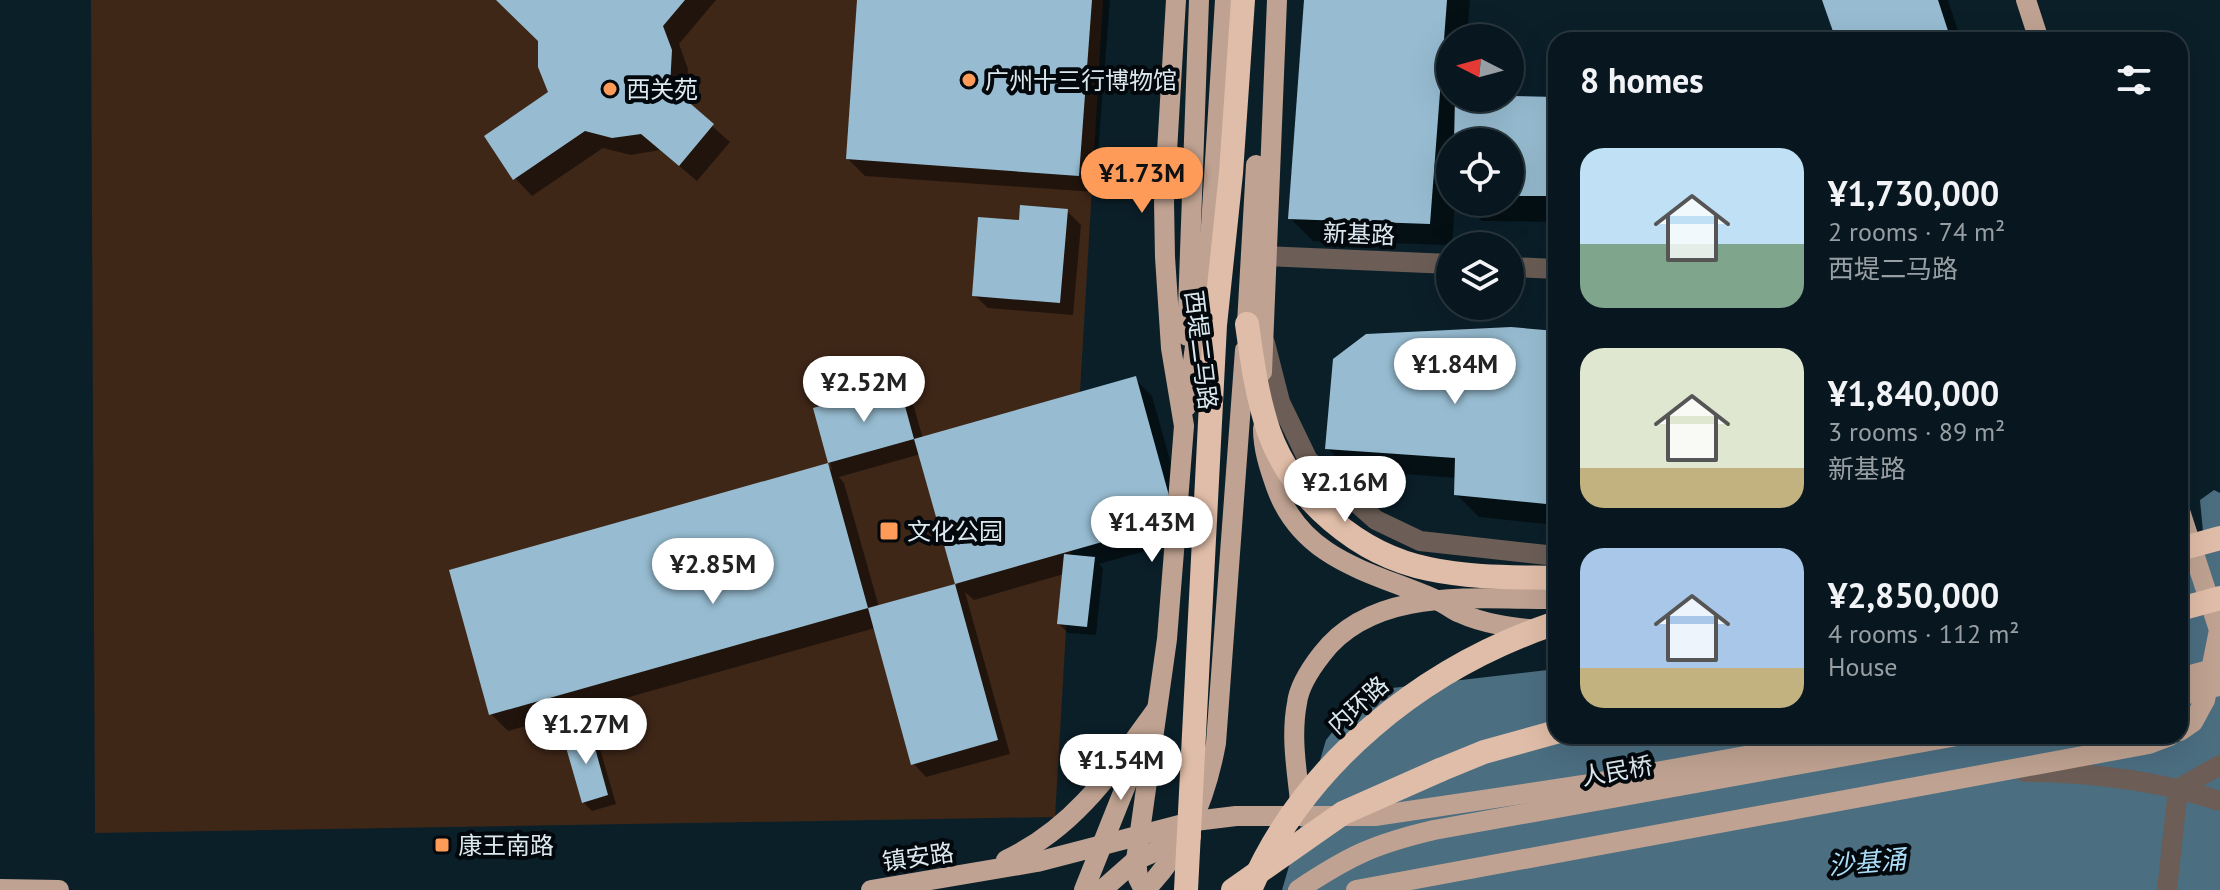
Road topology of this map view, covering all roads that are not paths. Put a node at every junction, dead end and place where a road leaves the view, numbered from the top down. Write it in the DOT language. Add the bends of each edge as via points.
graph roads {
  1 [pos="1176,0"];
  2 [pos="1199,0"];
  3 [pos="1225,0"];
  4 [pos="1243,0"];
  5 [pos="1265,0"];
  6 [pos="1277,0"];
  7 [pos="2026,0"];
  8 [pos="2036,32"];
  9 [pos="1266,256"];
  10 [pos="1436,263"];
  11 [pos="1524,268"];
  12 [pos="1548,269"];
  13 [pos="1254,328"];
  14 [pos="1184,426"];
  15 [pos="2220,538"];
  16 [pos="2188,553"];
  17 [pos="1548,555"];
  18 [pos="2188,555"];
  19 [pos="1548,578"];
  20 [pos="1548,599"];
  21 [pos="2214,599"];
  22 [pos="1439,601"];
  23 [pos="2188,607"];
  24 [pos="1548,626"];
  25 [pos="1548,631"];
  26 [pos="2220,631"];
  27 [pos="2220,667"];
  28 [pos="2188,676"];
  29 [pos="2220,686"];
  30 [pos="2188,694"];
  31 [pos="1158,706"];
  32 [pos="2188,725"];
  33 [pos="1548,734"];
  34 [pos="1814,744"];
  35 [pos="1912,744"];
  36 [pos="2149,744"];
  37 [pos="2220,765"];
  38 [pos="1440,770"];
  39 [pos="2009,772"];
  40 [pos="2178,789"];
  41 [pos="2220,801"];
  42 [pos="1301,818"];
  43 [pos="1139,835"];
  44 [pos="1099,846"];
  45 [pos="1136,860"];
  46 [pos="973,875"];
  47 [pos="0,889"];
  48 [pos="59,890"];
  49 [pos="871,890"];
  50 [pos="1084,890"];
  51 [pos="1102,890"];
  52 [pos="1145,890"];
  53 [pos="1186,890"];
  54 [pos="1233,890"];
  55 [pos="1250,890"];
  56 [pos="1261,890"];
  57 [pos="1298,890"];
  58 [pos="1356,890"];
  59 [pos="2167,890"];
  1 -- 14 [label="main road, 西堤二马路" via="1164,230 1171,348"];
  2 -- 14 [label="main road"];
  3 -- 14 [label="main road" via="1206,274"];
  4 -- 53 [label="highway, bridge" via="1215,325"];
  5 -- 13 [label="main road"];
  6 -- 9 [label="main road"];
  7 -- 8 [label="main road"];
  9 -- 10 [label="street, 新基路"];
  9 -- 13 [label="main road"];
  11 -- 12 [label="street"];
  13 -- 17 [label="street" via="1308,460 1376,520 1420,541"];
  13 -- 19 [label="highway, bridge" via="1269,431 1281,458 1320,510 1381,553 1407,563 1455,573"];
  13 -- 22 [label="main road" via="1267,460 1291,518 1323,551 1346,565"];
  13 -- 52 [label="main road, bridge" via="1214,754 1189,829"];
  14 -- 31 [label="main road, 西堤二马路"];
  15 -- 16 [label="highway, bridge"];
  18 -- 21 [label="main road"];
  20 -- 22 [label="main road"];
  21 -- 23 [label="highway"];
  21 -- 26 [label="main road"];
  22 -- 25 [label="main road" via="1497,625"];
  22 -- 42 [label="main road" via="1360,619 1332,641 1311,668 1297,699 1293,735"];
  24 -- 55 [label="highway, 内环路, bridge" via="1472,656 1381,719 1308,795"];
  26 -- 32 [label="main road" via="2205,700"];
  27 -- 28 [label="main road"];
  29 -- 30 [label="main road"];
  31 -- 43 [label="main road"];
  31 -- 44 [label="main road"];
  31 -- 46 [label="main road" via="1064,825 1030,849"];
  33 -- 38 [label="highway"];
  34 -- 42 [label="main road, 人民桥, bridge" via="1375,816"];
  35 -- 57 [label="main road, 人民桥" via="1434,830 1380,843"];
  36 -- 39 [label="main road"];
  37 -- 40 [label="street"];
  38 -- 54 [label="highway, bridge" via="1343,813"];
  38 -- 56 [label="highway, bridge"];
  39 -- 40 [label="street" via="2079,772"];
  39 -- 58 [label="main road"];
  40 -- 41 [label="street"];
  40 -- 59 [label="street"];
  42 -- 43 [label="main road" via="1236,816"];
  42 -- 45 [label="main road" via="1204,832"];
  43 -- 44 [label="main road"];
  43 -- 45 [label="main road"];
  44 -- 46 [label="main road"];
  44 -- 50 [label="main road"];
  45 -- 51 [label="main road"];
  45 -- 52 [label="main road"];
  46 -- 49 [label="main road, 镇安路"];
  47 -- 48 [label="main road"];
}
